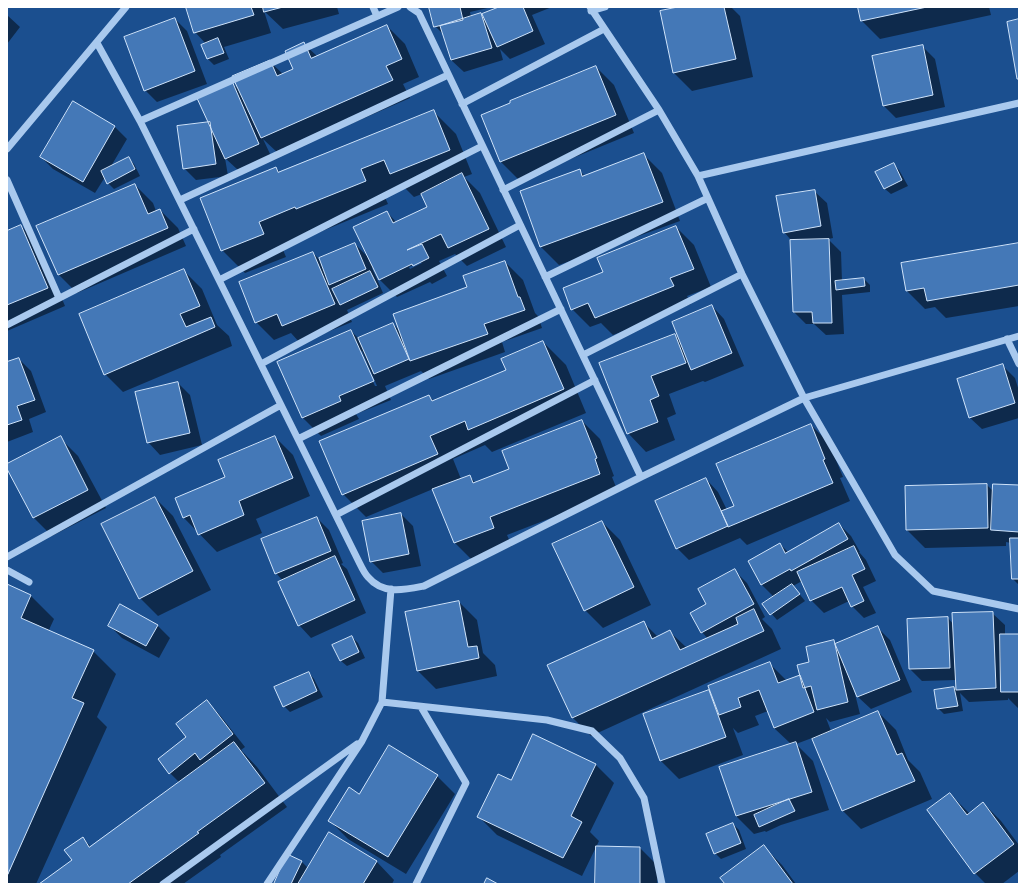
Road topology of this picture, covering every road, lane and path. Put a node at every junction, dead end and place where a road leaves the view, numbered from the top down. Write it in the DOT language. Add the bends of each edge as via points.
graph roads {
  1 [pos="126,7"];
  2 [pos="373,7"];
  3 [pos="398,7"];
  4 [pos="410,7"];
  5 [pos="605,7"];
  6 [pos="591,9"];
  7 [pos="377,16"];
  8 [pos="604,29"];
  9 [pos="97,43"];
  10 [pos="448,75"];
  11 [pos="1019,103"];
  12 [pos="462,104"];
  13 [pos="658,110"];
  14 [pos="140,121"];
  15 [pos="482,146"];
  16 [pos="7,149"];
  17 [pos="698,176"];
  18 [pos="7,180"];
  19 [pos="503,190"];
  20 [pos="708,198"];
  21 [pos="180,200"];
  22 [pos="520,225"];
  23 [pos="194,229"];
  24 [pos="742,274"];
  25 [pos="545,277"];
  26 [pos="219,280"];
  27 [pos="59,298"];
  28 [pos="560,309"];
  29 [pos="7,325"];
  30 [pos="1019,336"];
  31 [pos="1006,340"];
  32 [pos="583,355"];
  33 [pos="261,364"];
  34 [pos="1019,364"];
  35 [pos="594,380"];
  36 [pos="804,398"];
  37 [pos="281,405"];
  38 [pos="298,439"];
  39 [pos="641,477"];
  40 [pos="336,515"];
  41 [pos="7,557"];
  42 [pos="7,570"];
  43 [pos="29,582"];
  44 [pos="391,589"];
  45 [pos="1019,609"];
  46 [pos="382,702"];
  47 [pos="421,707"];
  48 [pos="362,741"];
  49 [pos="163,884"];
  50 [pos="267,884"];
  51 [pos="416,884"];
  52 [pos="662,884"];
  1 -- 9 [label="street"];
  2 -- 7 [label="street"];
  3 -- 7 [label="street"];
  4 -- 10 [label="street" via="419,13"];
  5 -- 6 [label="street"];
  6 -- 8 [label="street"];
  7 -- 14 [label="street"];
  8 -- 12 [label="street"];
  8 -- 13 [label="street"];
  9 -- 14 [label="street"];
  9 -- 16 [label="street"];
  10 -- 12 [label="street"];
  10 -- 21 [label="street"];
  11 -- 17 [label="street"];
  12 -- 15 [label="street"];
  13 -- 17 [label="street"];
  13 -- 19 [label="street"];
  14 -- 21 [label="street"];
  15 -- 19 [label="street"];
  15 -- 26 [label="street"];
  17 -- 20 [label="street"];
  18 -- 27 [label="street"];
  19 -- 22 [label="street"];
  20 -- 24 [label="street"];
  20 -- 25 [label="street"];
  21 -- 23 [label="street"];
  22 -- 25 [label="street"];
  22 -- 33 [label="street"];
  23 -- 26 [label="street"];
  23 -- 27 [label="street"];
  24 -- 32 [label="street"];
  24 -- 36 [label="street"];
  25 -- 28 [label="street"];
  26 -- 33 [label="street"];
  27 -- 29 [label="street"];
  28 -- 32 [label="street"];
  28 -- 38 [label="street"];
  30 -- 31 [label="street"];
  31 -- 34 [label="street"];
  31 -- 36 [label="street"];
  32 -- 35 [label="street"];
  33 -- 37 [label="street"];
  35 -- 39 [label="street"];
  35 -- 40 [label="street"];
  36 -- 39 [label="street"];
  36 -- 45 [label="street" via="895,555 933,591"];
  37 -- 38 [label="street"];
  37 -- 41 [label="street"];
  38 -- 40 [label="street"];
  39 -- 44 [label="street" via="424,586"];
  40 -- 44 [label="street" via="367,577 381,588"];
  42 -- 43 [label="street"];
  44 -- 46 [label="street"];
  46 -- 47 [label="street"];
  46 -- 48 [label="street"];
  47 -- 51 [label="street" via="466,783"];
  47 -- 52 [label="street" via="548,720 592,731 620,758 644,798"];
  48 -- 49 [label="street"];
  48 -- 50 [label="street"];
}
